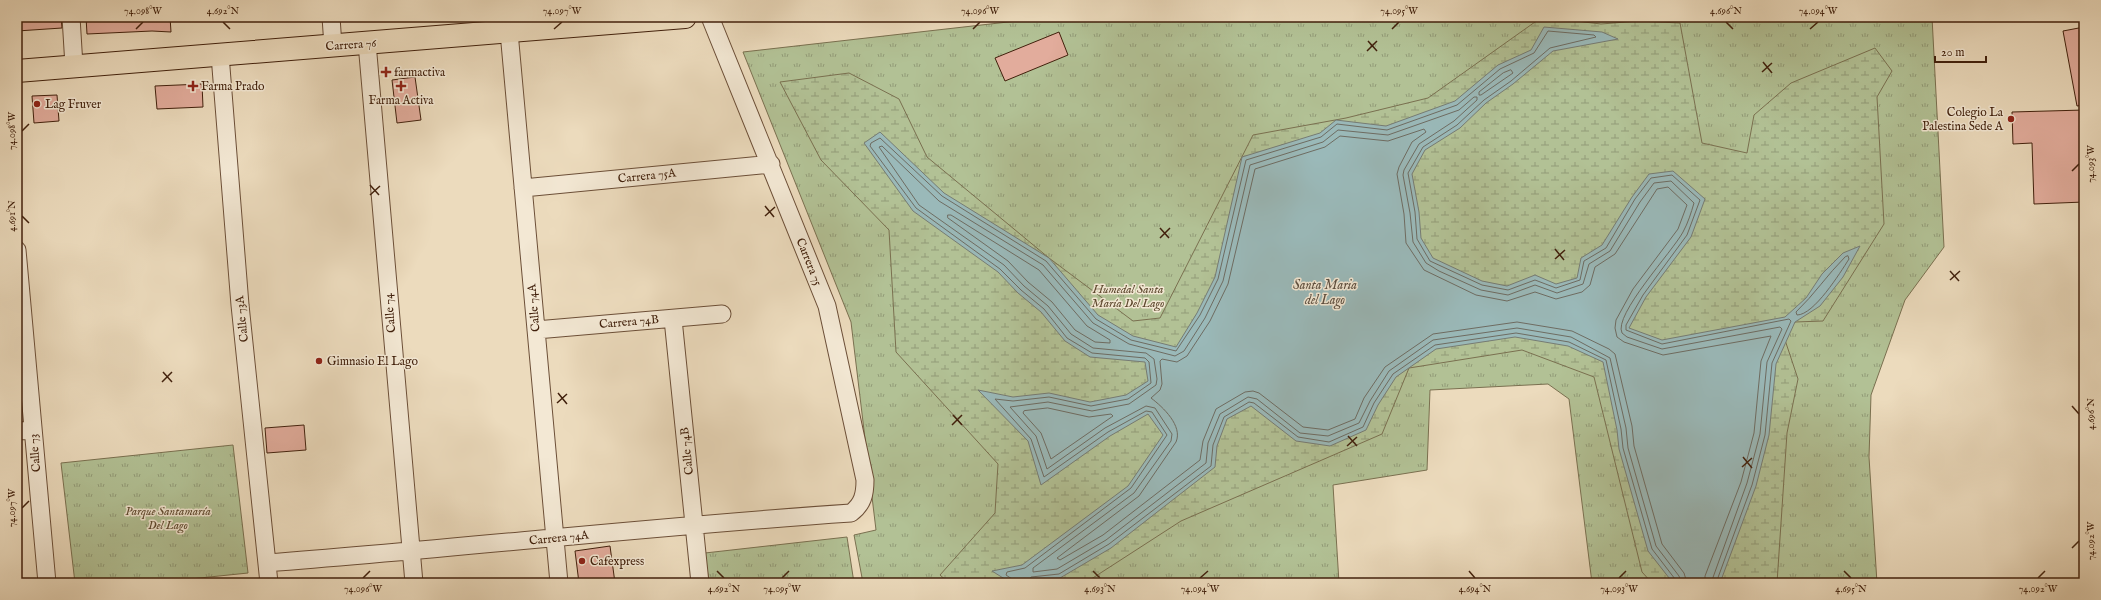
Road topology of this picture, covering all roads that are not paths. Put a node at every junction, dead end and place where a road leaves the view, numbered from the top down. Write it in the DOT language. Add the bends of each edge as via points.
graph roads {
  1 [pos="71,17"];
  2 [pos="331,17"];
  3 [pos="685,17"];
  4 [pos="710,17"];
  5 [pos="509,32"];
  6 [pos="367,43"];
  7 [pos="333,46"];
  8 [pos="220,55"];
  9 [pos="74,66"];
  10 [pos="17,71"];
  11 [pos="771,164"];
  12 [pos="523,188"];
  13 [pos="17,250"];
  14 [pos="722,314"];
  15 [pos="674,319"];
  16 [pos="536,330"];
  17 [pos="25,431"];
  18 [pos="851,513"];
  19 [pos="694,524"];
  20 [pos="555,538"];
  21 [pos="411,552"];
  22 [pos="267,563"];
  23 [pos="47,583"];
  24 [pos="269,583"];
  25 [pos="414,583"];
  26 [pos="559,583"];
  27 [pos="700,583"];
  1 -- 9 [label="street"];
  2 -- 7 [label="street"];
  3 -- 5 [label="main road, Carrera 76"];
  4 -- 11 [label="street, Carrera 75"];
  5 -- 6 [label="main road, Carrera 76"];
  5 -- 12 [label="street, Calle 74A"];
  6 -- 7 [label="main road, Carrera 76"];
  6 -- 21 [label="street, Calle 74"];
  7 -- 8 [label="main road, Carrera 76"];
  8 -- 9 [label="main road, Carrera 76"];
  8 -- 22 [label="street, Calle 73A" via="240,305"];
  9 -- 10 [label="main road, Carrera 76"];
  11 -- 12 [label="street, Carrera 75A"];
  11 -- 18 [label="street, Carrera 75" via="827,306 865,480 865,496"];
  12 -- 16 [label="street, Calle 74A"];
  13 -- 17 [label="street, Calle 73"];
  14 -- 15 [label="street, Carrera 74B"];
  15 -- 16 [label="street, Carrera 74B"];
  15 -- 19 [label="street, Calle 74B"];
  16 -- 20 [label="street, Calle 74A"];
  17 -- 23 [label="street, Calle 73"];
  18 -- 19 [label="street, Carrera 74A"];
  19 -- 20 [label="street, Carrera 74A"];
  19 -- 27 [label="street, Calle 74B"];
  20 -- 21 [label="street, Carrera 74A"];
  20 -- 26 [label="street, Calle 74A"];
  21 -- 22 [label="street, Carrera 74A"];
  21 -- 25 [label="street, Calle 74"];
  22 -- 24 [label="street, Calle 73A"];
}
